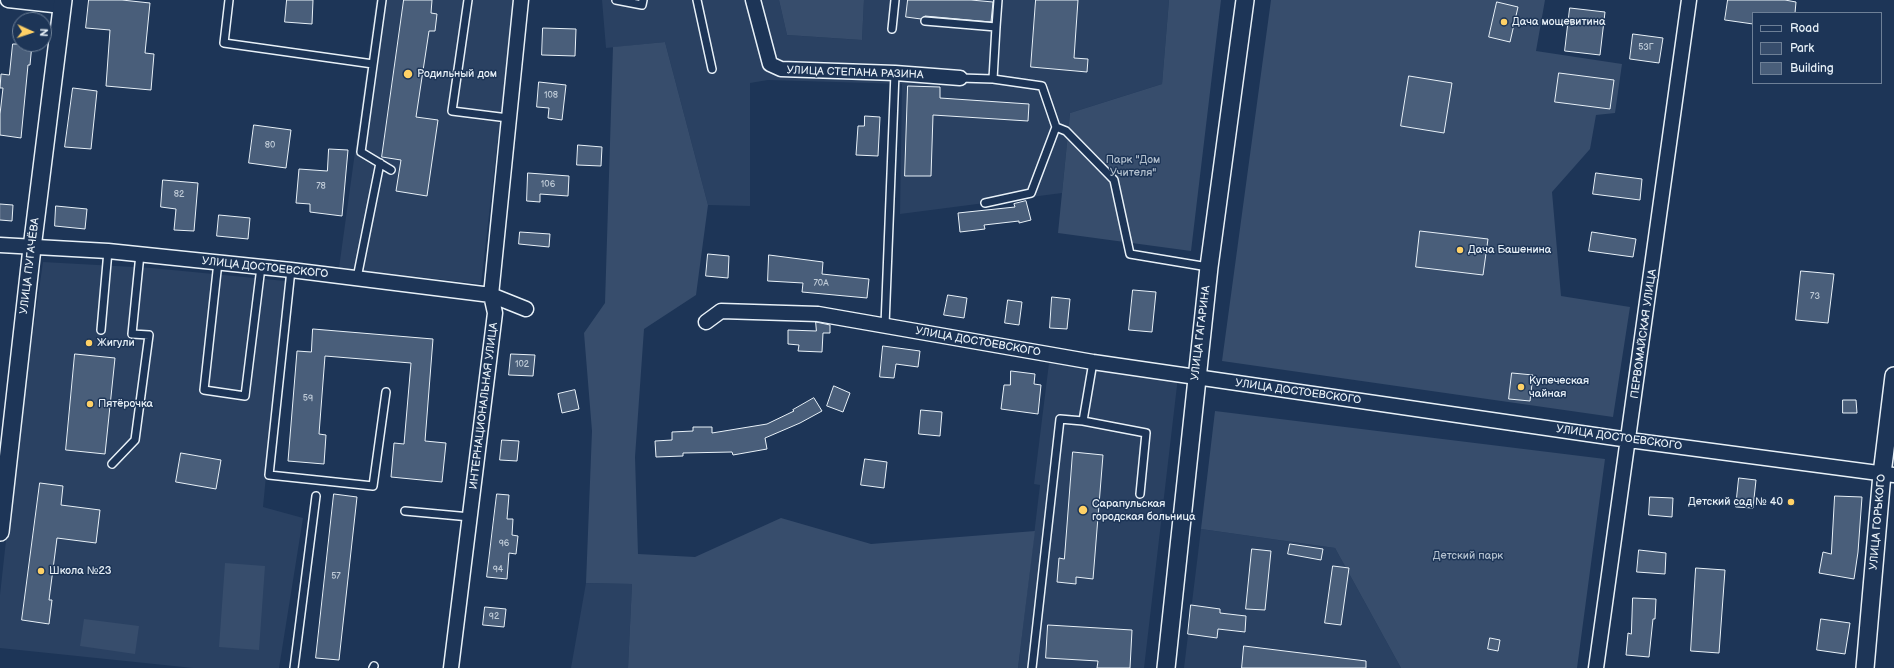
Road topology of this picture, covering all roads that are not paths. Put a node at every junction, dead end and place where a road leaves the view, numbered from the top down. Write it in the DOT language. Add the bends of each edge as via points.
graph roads {
  1 [pos="8,0"];
  2 [pos="229,0"];
  3 [pos="382,0"];
  4 [pos="468,0"];
  5 [pos="521,0"];
  6 [pos="616,0"];
  7 [pos="643,0"];
  8 [pos="697,0"];
  9 [pos="753,0"];
  10 [pos="895,0"];
  11 [pos="998,0"];
  12 [pos="1244,0"];
  13 [pos="1689,0"];
  14 [pos="62,3"];
  15 [pos="925,21"];
  16 [pos="996,27"];
  17 [pos="892,29"];
  18 [pos="373,64"];
  19 [pos="712,69"];
  20 [pos="894,73"];
  21 [pos="960,78"];
  22 [pos="993,79"];
  23 [pos="508,118"];
  24 [pos="1056,127"];
  25 [pos="380,164"];
  26 [pos="391,170"];
  27 [pos="985,203"];
  28 [pos="0,245"];
  29 [pos="32,248"];
  30 [pos="108,251"];
  31 [pos="140,254"];
  32 [pos="218,262"];
  33 [pos="261,267"];
  34 [pos="1209,267"];
  35 [pos="291,270"];
  36 [pos="357,278"];
  37 [pos="491,295"];
  38 [pos="526,309"];
  39 [pos="706,322"];
  40 [pos="885,325"];
  41 [pos="101,330"];
  42 [pos="1093,362"];
  43 [pos="1894,376"];
  44 [pos="1196,377"];
  45 [pos="386,392"];
  46 [pos="1082,421"];
  47 [pos="1629,440"];
  48 [pos="112,464"];
  49 [pos="1888,475"];
  50 [pos="1140,494"];
  51 [pos="316,496"];
  52 [pos="405,511"];
  53 [pos="470,517"];
  54 [pos="0,532"];
  55 [pos="294,668"];
  56 [pos="451,668"];
  57 [pos="1032,668"];
  58 [pos="1166,668"];
  59 [pos="1596,668"];
  60 [pos="1865,668"];
  1 -- 14 [label="street"];
  2 -- 18 [label="lane" via="224,43"];
  3 -- 18 [label="lane"];
  4 -- 23 [label="lane" via="452,111"];
  5 -- 23 [label="street, ИНТЕРНАЦИОНАЛЬНАЯ УЛИЦА"];
  6 -- 7 [label="lane" via="642,5"];
  8 -- 19 [label="lane"];
  9 -- 20 [label="street, УЛИЦА СТЕПАНА РАЗИНА" via="770,64 775,67 781,70"];
  10 -- 17 [label="lane"];
  11 -- 16 [label="lane"];
  12 -- 34 [label="street, УЛИЦА ГАГАРИНА"];
  13 -- 47 [label="street, ПЕРВОМАЙСКАЯ УЛИЦА"];
  14 -- 29 [label="street, УЛИЦА ПУГАЧЁВА"];
  15 -- 16 [label="lane"];
  16 -- 22 [label="lane"];
  18 -- 25 [label="lane" via="361,152"];
  20 -- 21 [label="street, УЛИЦА СТЕПАНА РАЗИНА"];
  20 -- 40 [label="lane"];
  21 -- 22 [label="lane"];
  22 -- 24 [label="lane" via="1042,86"];
  23 -- 37 [label="street, ИНТЕРНАЦИОНАЛЬНАЯ УЛИЦА"];
  24 -- 27 [label="lane" via="1031,193"];
  24 -- 34 [label="lane" via="1066,131 1114,180 1130,254"];
  25 -- 26 [label="lane"];
  25 -- 36 [label="lane"];
  28 -- 29 [label="street, УЛИЦА ДОСТОЕВСКОГО"];
  29 -- 30 [label="street, УЛИЦА ДОСТОЕВСКОГО"];
  29 -- 54 [label="street, УЛИЦА ПУГАЧЁВА"];
  30 -- 31 [label="street, УЛИЦА ДОСТОЕВСКОГО"];
  30 -- 41 [label="lane"];
  31 -- 32 [label="street, УЛИЦА ДОСТОЕВСКОГО"];
  31 -- 48 [label="lane" via="132,334 148,335 135,440"];
  32 -- 33 [label="street, УЛИЦА ДОСТОЕВСКОГО"];
  32 -- 33 [label="lane" via="204,390 245,396"];
  33 -- 35 [label="street, УЛИЦА ДОСТОЕВСКОГО"];
  34 -- 44 [label="street, УЛИЦА ГАГАРИНА"];
  35 -- 36 [label="street, УЛИЦА ДОСТОЕВСКОГО"];
  35 -- 45 [label="lane" via="269,476 373,486"];
  36 -- 37 [label="street, УЛИЦА ДОСТОЕВСКОГО"];
  37 -- 38 [label="street, УЛИЦА ДОСТОЕВСКОГО"];
  37 -- 53 [label="street, ИНТЕРНАЦИОНАЛЬНАЯ УЛИЦА" via="495,313"];
  39 -- 40 [label="street, УЛИЦА ДОСТОЕВСКОГО" via="721,311 818,314"];
  40 -- 42 [label="street, УЛИЦА ДОСТОЕВСКОГО"];
  42 -- 44 [label="street, УЛИЦА ДОСТОЕВСКОГО"];
  42 -- 46 [label="lane"];
  43 -- 49 [label="street, УЛИЦА ГОРЬКОГО"];
  44 -- 47 [label="street, УЛИЦА ДОСТОЕВСКОГО"];
  44 -- 58 [label="street, УЛИЦА ГАГАРИНА"];
  46 -- 50 [label="lane" via="1146,433"];
  46 -- 57 [label="lane" via="1060,419"];
  47 -- 49 [label="street, УЛИЦА ДОСТОЕВСКОГО"];
  47 -- 59 [label="street, ПЕРВОМАЙСКАЯ УЛИЦА"];
  49 -- 60 [label="street, УЛИЦА ГОРЬКОГО"];
  51 -- 55 [label="lane"];
  52 -- 53 [label="lane"];
  53 -- 56 [label="street, ИНТЕРНАЦИОНАЛЬНАЯ УЛИЦА"];
}
